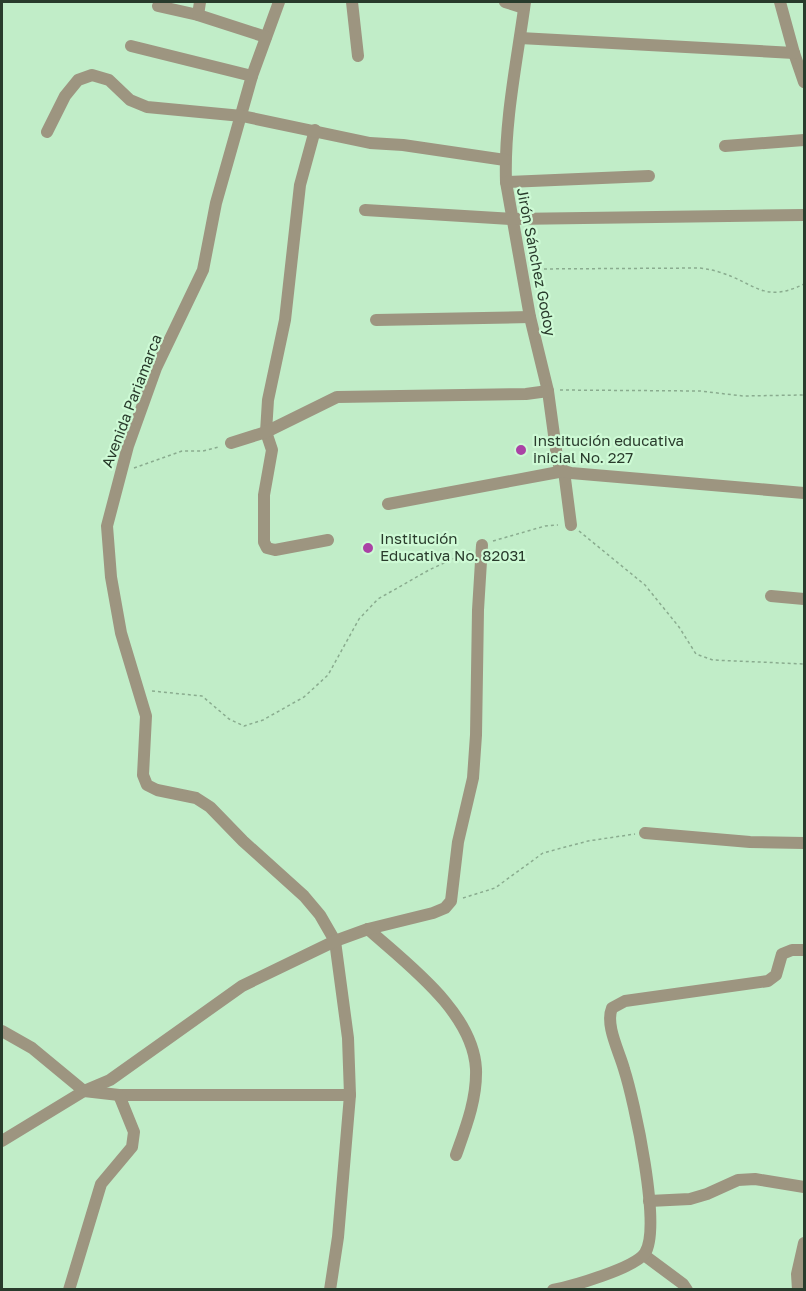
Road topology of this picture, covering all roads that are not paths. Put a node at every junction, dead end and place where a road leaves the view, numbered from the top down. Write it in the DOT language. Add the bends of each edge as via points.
graph roads {
  1 [pos="200,2"];
  2 [pos="279,2"];
  3 [pos="352,2"];
  4 [pos="506,2"];
  5 [pos="780,2"];
  6 [pos="524,5"];
  7 [pos="158,6"];
  8 [pos="198,15"];
  9 [pos="266,37"];
  10 [pos="520,38"];
  11 [pos="131,46"];
  12 [pos="794,53"];
  13 [pos="358,56"];
  14 [pos="252,76"];
  15 [pos="804,82"];
  16 [pos="242,116"];
  17 [pos="315,130"];
  18 [pos="47,132"];
  19 [pos="804,140"];
  20 [pos="725,146"];
  21 [pos="505,160"];
  22 [pos="649,176"];
  23 [pos="506,182"];
  24 [pos="365,210"];
  25 [pos="804,214"];
  26 [pos="512,219"];
  27 [pos="530,317"];
  28 [pos="376,320"];
  29 [pos="548,391"];
  30 [pos="266,432"];
  31 [pos="231,443"];
  32 [pos="564,471"];
  33 [pos="804,493"];
  34 [pos="388,504"];
  35 [pos="571,525"];
  36 [pos="328,540"];
  37 [pos="482,545"];
  38 [pos="771,596"];
  39 [pos="804,598"];
  40 [pos="645,833"];
  41 [pos="804,843"];
  42 [pos="368,929"];
  43 [pos="335,941"];
  44 [pos="804,950"];
  45 [pos="2,1031"];
  46 [pos="84,1091"];
  47 [pos="119,1095"];
  48 [pos="350,1095"];
  49 [pos="2,1141"];
  50 [pos="456,1155"];
  51 [pos="804,1187"];
  52 [pos="649,1201"];
  53 [pos="804,1243"];
  54 [pos="644,1255"];
  55 [pos="69,1290"];
  56 [pos="330,1290"];
  57 [pos="553,1290"];
  58 [pos="687,1290"];
  59 [pos="798,1290"];
  1 -- 8 [label="street"];
  2 -- 9 [label="street, Avenida Pariamarca"];
  3 -- 13 [label="street"];
  4 -- 6 [label="street"];
  5 -- 12 [label="street"];
  6 -- 10 [label="street, Jirón Sánchez Godoy"];
  7 -- 8 [label="street"];
  8 -- 9 [label="street"];
  9 -- 14 [label="street, Avenida Pariamarca"];
  10 -- 12 [label="street"];
  10 -- 21 [label="street, Jirón Sánchez Godoy"];
  11 -- 14 [label="street"];
  12 -- 15 [label="street"];
  14 -- 16 [label="street, Avenida Pariamarca"];
  16 -- 17 [label="street"];
  16 -- 18 [label="street" via="147,107 130,100 109,80 92,75 78,80 65,96"];
  16 -- 43 [label="street, Avenida Pariamarca" via="216,203 203,270 156,368 120,471 107,526 111,577 121,633 146,716 143,775 147,785 196,798 210,807 304,896"];
  17 -- 21 [label="street" via="370,143"];
  17 -- 30 [label="street" via="300,184 285,320 268,400"];
  19 -- 20 [label="street"];
  21 -- 23 [label="street, Jirón Sánchez Godoy"];
  22 -- 23 [label="street"];
  23 -- 26 [label="street, Jirón Sánchez Godoy"];
  24 -- 26 [label="street"];
  25 -- 26 [label="street"];
  26 -- 27 [label="street, Jirón Sánchez Godoy"];
  27 -- 28 [label="street"];
  27 -- 29 [label="street, Jirón Sánchez Godoy"];
  29 -- 30 [label="street" via="337,397"];
  29 -- 32 [label="street, Jirón Sánchez Godoy" via="557,457"];
  30 -- 31 [label="street"];
  30 -- 36 [label="street" via="272,450 264,495 267,548 275,550"];
  32 -- 33 [label="street"];
  32 -- 34 [label="street"];
  32 -- 35 [label="street, Jirón Sánchez Godoy"];
  37 -- 42 [label="street" via="477,735 451,901 433,913"];
  38 -- 39 [label="street"];
  40 -- 41 [label="street"];
  42 -- 43 [label="street"];
  42 -- 50 [label="street" via="437,994 459,1020 472,1045 476,1070 471,1110"];
  43 -- 46 [label="street" via="242,986 110,1080"];
  43 -- 48 [label="street" via="348,1038"];
  44 -- 52 [label="street" via="782,954 776,975 768,981 625,1001 612,1008 610,1022 633,1096"];
  45 -- 46 [label="street" via="32,1048"];
  46 -- 47 [label="street"];
  46 -- 49 [label="street"];
  47 -- 48 [label="street"];
  47 -- 55 [label="street" via="134,1131 132,1147 101,1184"];
  48 -- 56 [label="street"];
  51 -- 52 [label="street" via="738,1180 690,1199"];
  52 -- 54 [label="street" via="650,1228"];
  53 -- 59 [label="street" via="797,1274"];
  54 -- 57 [label="street" via="628,1266"];
  54 -- 58 [label="street"];
}
